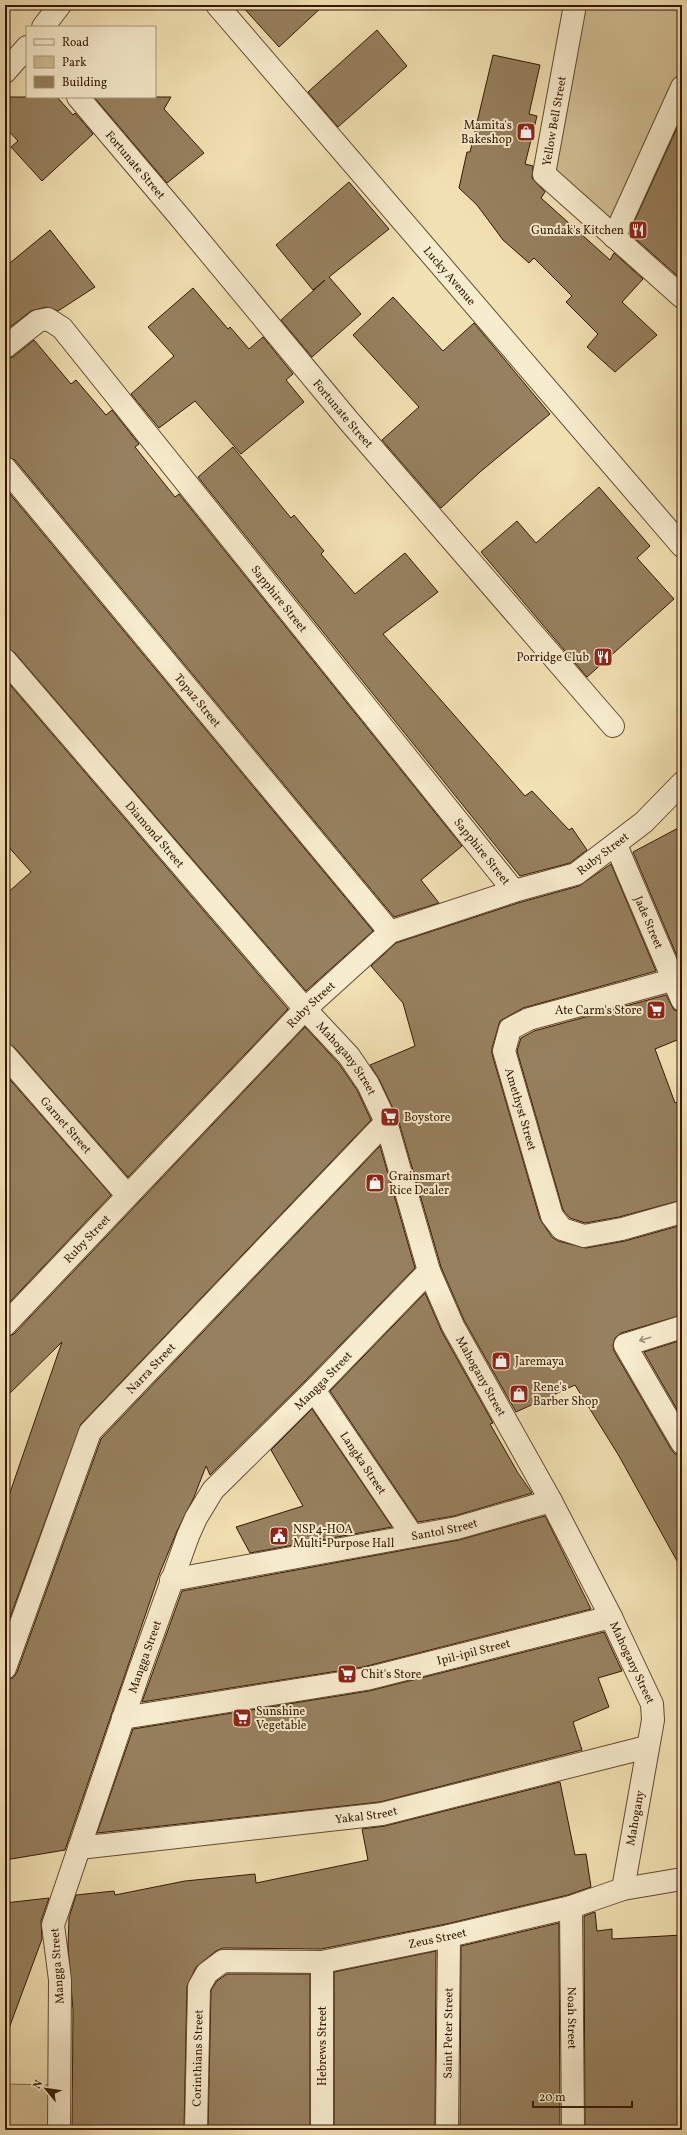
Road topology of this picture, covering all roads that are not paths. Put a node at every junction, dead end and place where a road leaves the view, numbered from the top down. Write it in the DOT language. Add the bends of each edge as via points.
graph roads {
  1 [pos="60,5"];
  2 [pos="217,5"];
  3 [pos="575,5"];
  4 [pos="44,26"];
  5 [pos="26,48"];
  6 [pos="5,72"];
  7 [pos="682,87"];
  8 [pos="79,98"];
  9 [pos="614,237"];
  10 [pos="682,297"];
  11 [pos="5,347"];
  12 [pos="5,468"];
  13 [pos="682,546"];
  14 [pos="5,660"];
  15 [pos="613,726"];
  16 [pos="682,783"];
  17 [pos="616,845"];
  18 [pos="514,891"];
  19 [pos="390,932"];
  20 [pos="672,980"];
  21 [pos="682,1000"];
  22 [pos="305,1008"];
  23 [pos="5,1054"];
  24 [pos="386,1122"];
  25 [pos="127,1195"];
  26 [pos="682,1212"];
  27 [pos="429,1271"];
  28 [pos="5,1325"];
  29 [pos="682,1327"];
  30 [pos="314,1390"];
  31 [pos="682,1443"];
  32 [pos="551,1501"];
  33 [pos="412,1535"];
  34 [pos="171,1580"];
  35 [pos="611,1618"];
  36 [pos="5,1668"];
  37 [pos="123,1718"];
  38 [pos="647,1747"];
  39 [pos="79,1848"];
  40 [pos="682,1878"];
  41 [pos="623,1889"];
  42 [pos="571,1907"];
  43 [pos="449,1936"];
  44 [pos="322,1962"];
  45 [pos="199,1987"];
  46 [pos="59,2130"];
  47 [pos="196,2130"];
  48 [pos="322,2130"];
  49 [pos="447,2130"];
  50 [pos="573,2130"];
  1 -- 4 [label="street"];
  2 -- 13 [label="street, Lucky Avenue"];
  3 -- 9 [label="street, Yellow Bell Street" via="544,174"];
  5 -- 6 [label="street"];
  7 -- 9 [label="street"];
  8 -- 15 [label="street, Fortunate Street" via="348,420"];
  9 -- 10 [label="street, Yellow Bell Street"];
  11 -- 18 [label="street, Sapphire Street" via="38,321 48,319 62,328"];
  12 -- 19 [label="street, Topaz Street"];
  14 -- 22 [label="street, Diamond Street"];
  16 -- 17 [label="street, Ruby Street" via="644,822"];
  17 -- 18 [label="street, Ruby Street" via="576,874"];
  17 -- 20 [label="street, Jade Street"];
  18 -- 19 [label="street, Ruby Street"];
  19 -- 22 [label="street, Ruby Street"];
  20 -- 21 [label="street, Jade Street"];
  20 -- 26 [label="street, Amethyst Street" via="529,1019 510,1030 504,1051 552,1216 562,1229 584,1236 622,1229"];
  22 -- 24 [label="street, Mahogany Street" via="349,1056 368,1084"];
  22 -- 25 [label="street, Ruby Street"];
  23 -- 25 [label="street, Garnet Street"];
  24 -- 27 [label="street, Mahogany Street"];
  24 -- 36 [label="street, Narra Street" via="90,1432"];
  25 -- 28 [label="street, Ruby Street"];
  27 -- 30 [label="street, Mangga Street"];
  27 -- 32 [label="street, Mahogany Street" via="453,1326"];
  29 -- 31 [label="street, one-way" via="625,1345"];
  30 -- 33 [label="street, Langka Street"];
  30 -- 34 [label="street, Mangga Street" via="213,1490 196,1518"];
  32 -- 33 [label="street, Santol Street" via="457,1528"];
  32 -- 35 [label="street, Mahogany Street"];
  33 -- 34 [label="street, Santol Street"];
  34 -- 37 [label="street, Mangga Street"];
  35 -- 37 [label="street, Ipil-ipil Street" via="366,1679"];
  35 -- 38 [label="street, Mahogany Street" via="652,1704 653,1720"];
  37 -- 39 [label="street, Mangga Street"];
  38 -- 39 [label="street, Yakal Street" via="382,1814"];
  38 -- 41 [label="street, Mahogany"];
  39 -- 46 [label="street, Mangga Street" via="53,1925 60,1980"];
  40 -- 41 [label="street, Zeus Street"];
  41 -- 42 [label="street, Zeus Street"];
  42 -- 43 [label="street, Zeus Street"];
  42 -- 50 [label="street, Noah Street"];
  43 -- 44 [label="street, Zeus Street"];
  43 -- 49 [label="street, Saint Peter Street"];
  44 -- 45 [label="street, Zeus Street" via="223,1962 207,1973"];
  44 -- 48 [label="street, Hebrews Street"];
  45 -- 47 [label="street, Corinthians Street"];
}
